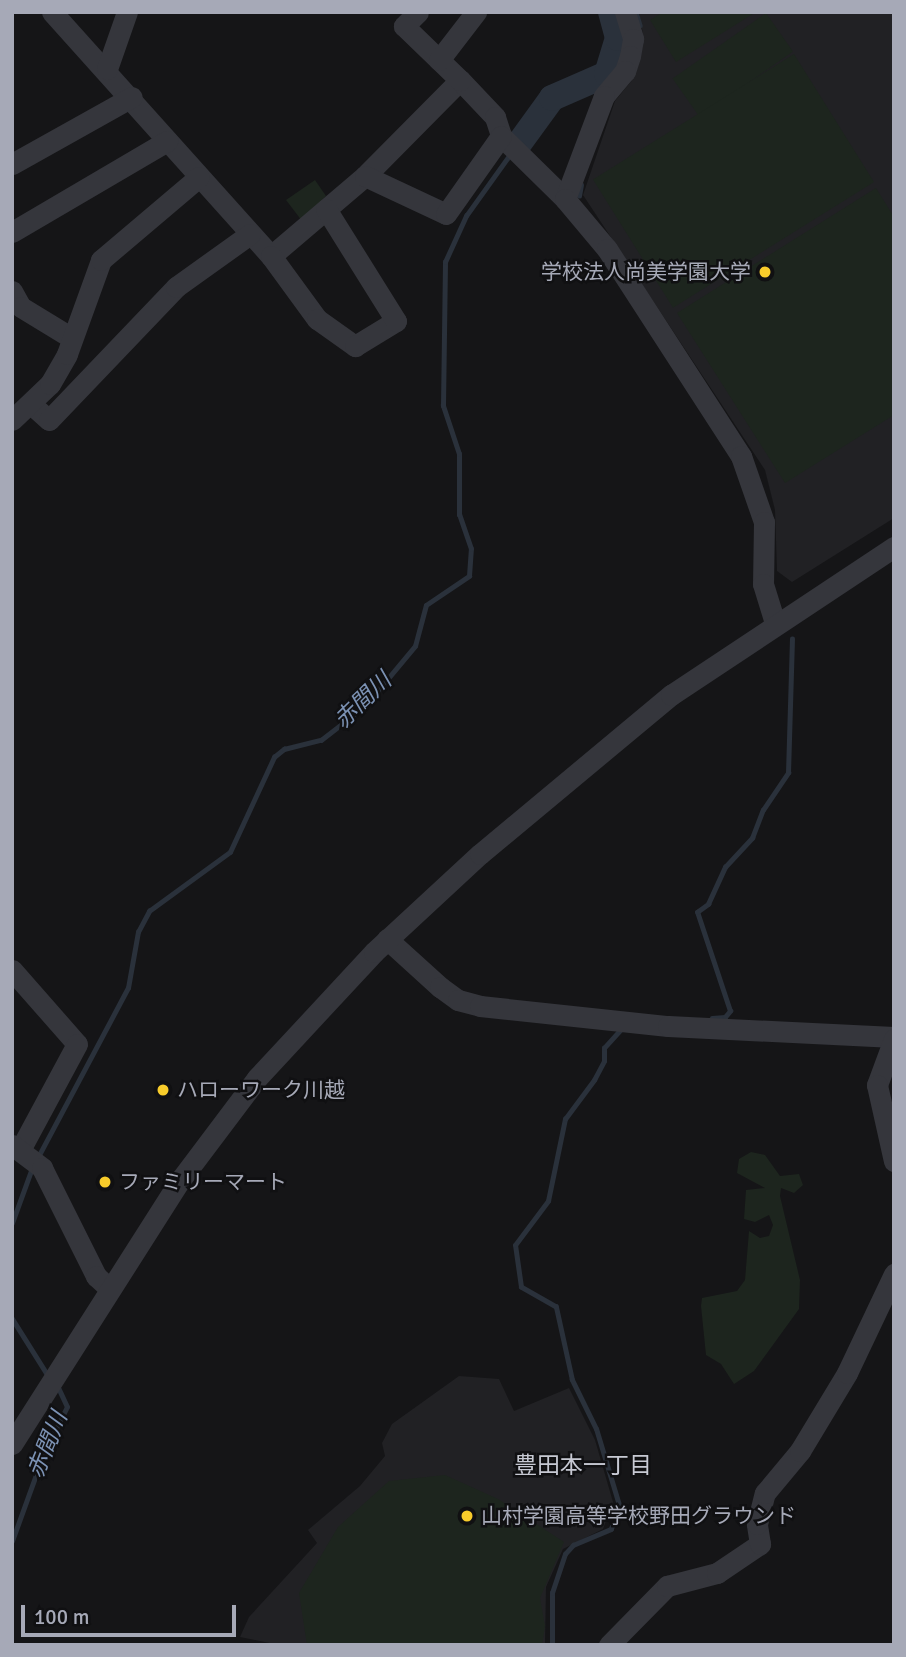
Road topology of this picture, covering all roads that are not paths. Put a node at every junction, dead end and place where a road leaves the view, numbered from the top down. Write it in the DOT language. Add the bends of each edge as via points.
graph roads {
  1 [pos="52,12"];
  2 [pos="127,12"];
  3 [pos="418,12"];
  4 [pos="476,12"];
  5 [pos="625,12"];
  6 [pos="439,60"];
  7 [pos="107,69"];
  8 [pos="460,80"];
  9 [pos="132,97"];
  10 [pos="501,136"];
  11 [pos="167,141"];
  12 [pos="12,164"];
  13 [pos="365,176"];
  14 [pos="199,177"];
  15 [pos="565,199"];
  16 [pos="326,209"];
  17 [pos="12,232"];
  18 [pos="250,234"];
  19 [pos="271,256"];
  20 [pos="12,291"];
  21 [pos="72,338"];
  22 [pos="31,404"];
  23 [pos="12,420"];
  24 [pos="894,547"];
  25 [pos="775,623"];
  26 [pos="387,939"];
  27 [pos="12,970"];
  28 [pos="894,1038"];
  29 [pos="27,1155"];
  30 [pos="894,1161"];
  31 [pos="894,1274"];
  32 [pos="108,1287"];
  33 [pos="12,1444"];
  34 [pos="609,1645"];
  1 -- 7 [label="street"];
  2 -- 7 [label="street"];
  3 -- 6 [label="street" via="404,26"];
  4 -- 6 [label="street"];
  5 -- 15 [label="street" via="633,39 630,56 625,71 604,96"];
  6 -- 8 [label="street"];
  7 -- 9 [label="street"];
  8 -- 10 [label="street" via="495,117"];
  8 -- 13 [label="street"];
  9 -- 11 [label="street"];
  9 -- 12 [label="street"];
  10 -- 13 [label="street" via="446,214"];
  10 -- 15 [label="street"];
  11 -- 14 [label="street"];
  11 -- 17 [label="street"];
  13 -- 16 [label="street"];
  14 -- 18 [label="street"];
  14 -- 21 [label="street" via="101,260"];
  15 -- 25 [label="street" via="607,249 741,456 764,523 763,584"];
  16 -- 19 [label="street"];
  16 -- 19 [label="street" via="396,321 355,346 317,319"];
  18 -- 19 [label="street"];
  18 -- 22 [label="street" via="176,287 49,420"];
  20 -- 21 [label="street" via="21,307"];
  21 -- 22 [label="street" via="50,384"];
  22 -- 23 [label="street"];
  24 -- 25 [label="street"];
  25 -- 26 [label="street" via="641,719"];
  26 -- 28 [label="street" via="440,988 458,1000 480,1006 668,1026"];
  26 -- 32 [label="street" via="257,1078"];
  27 -- 29 [label="street" via="77,1044"];
  28 -- 30 [label="street" via="877,1085"];
  29 -- 32 [label="street" via="96,1276"];
  31 -- 34 [label="street" via="847,1373 807,1441 765,1493 757,1524 760,1544 717,1573 667,1586"];
  32 -- 33 [label="street"];
}
